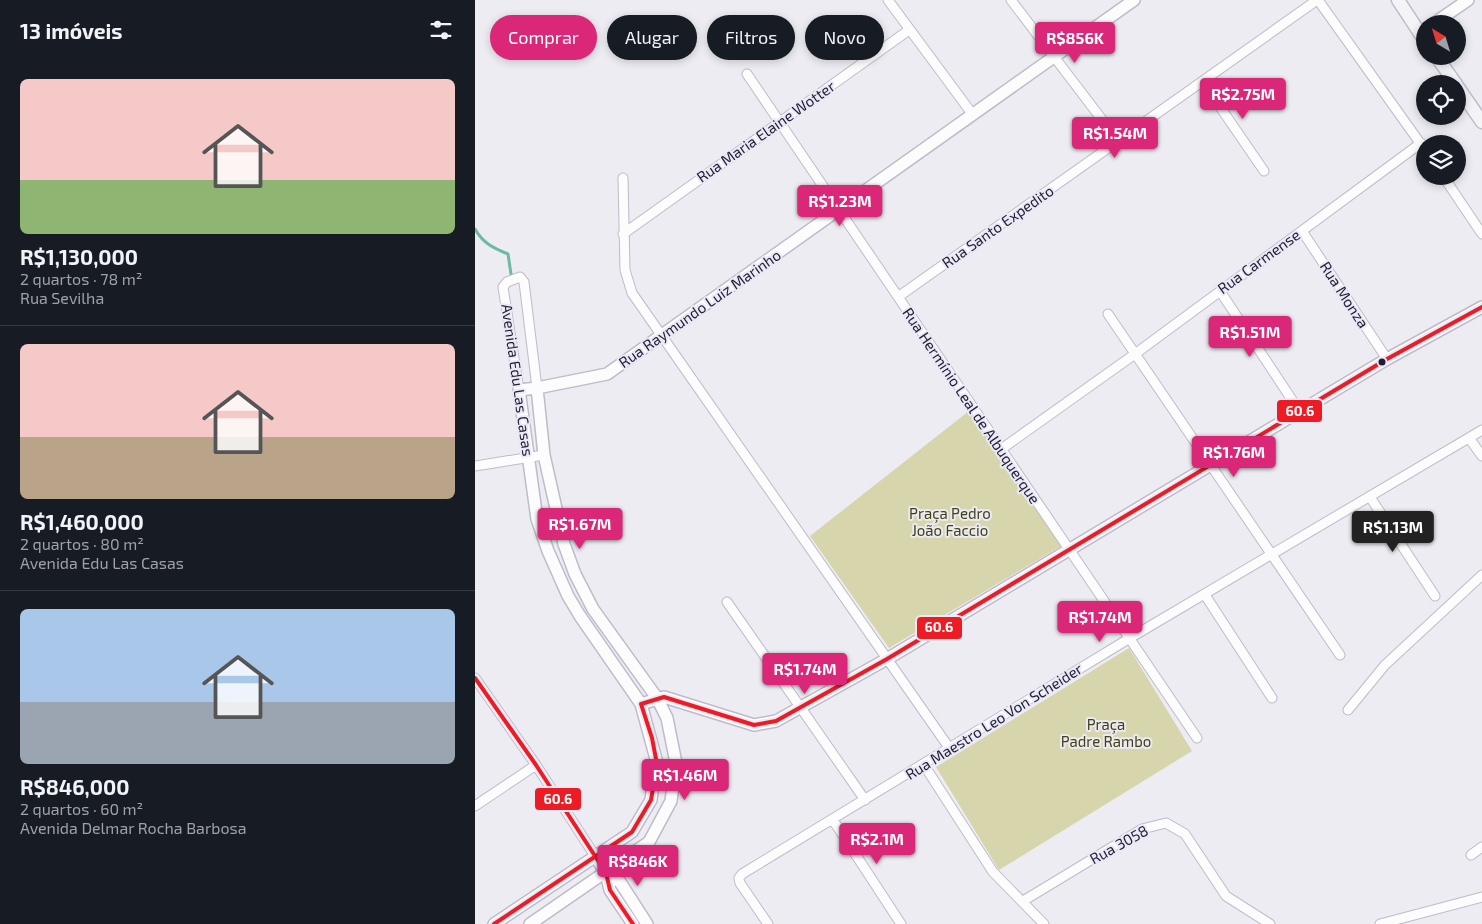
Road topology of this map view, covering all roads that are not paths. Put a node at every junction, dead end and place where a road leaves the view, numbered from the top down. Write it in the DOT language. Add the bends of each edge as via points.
graph roads {
  1 [pos="888,0"];
  2 [pos="1011,0"];
  3 [pos="1134,0"];
  4 [pos="1317,0"];
  5 [pos="1398,0"];
  6 [pos="1468,0"];
  7 [pos="1446,15"];
  8 [pos="1416,24"];
  9 [pos="909,30"];
  10 [pos="1055,57"];
  11 [pos="747,74"];
  12 [pos="1203,82"];
  13 [pos="1466,98"];
  14 [pos="973,115"];
  15 [pos="1482,122"];
  16 [pos="780,123"];
  17 [pos="1416,136"];
  18 [pos="1119,142"];
  19 [pos="1416,151"];
  20 [pos="1264,172"];
  21 [pos="623,178"];
  22 [pos="1449,185"];
  23 [pos="841,210"];
  24 [pos="1302,231"];
  25 [pos="623,234"];
  26 [pos="1482,234"];
  27 [pos="1220,291"];
  28 [pos="898,298"];
  29 [pos="1482,307"];
  30 [pos="1108,314"];
  31 [pos="661,337"];
  32 [pos="1135,354"];
  33 [pos="1387,360"];
  34 [pos="537,388"];
  35 [pos="519,390"];
  36 [pos="1300,412"];
  37 [pos="1482,430"];
  38 [pos="1469,438"];
  39 [pos="1000,450"];
  40 [pos="544,455"];
  41 [pos="1482,456"];
  42 [pos="528,458"];
  43 [pos="1210,464"];
  44 [pos="475,466"];
  45 [pos="1370,497"];
  46 [pos="1069,549"];
  47 [pos="1273,556"];
  48 [pos="575,574"];
  49 [pos="1482,575"];
  50 [pos="559,578"];
  51 [pos="1205,596"];
  52 [pos="1435,596"];
  53 [pos="727,602"];
  54 [pos="1131,638"];
  55 [pos="1340,655"];
  56 [pos="887,659"];
  57 [pos="476,680"];
  58 [pos="657,698"];
  59 [pos="1273,698"];
  60 [pos="641,704"];
  61 [pos="801,709"];
  62 [pos="1348,710"];
  63 [pos="1197,738"];
  64 [pos="950,749"];
  65 [pos="536,765"];
  66 [pos="924,765"];
  67 [pos="865,800"];
  68 [pos="475,806"];
  69 [pos="833,820"];
  70 [pos="1482,847"];
  71 [pos="595,856"];
  72 [pos="1471,856"];
  73 [pos="606,873"];
  74 [pos="1482,897"];
  75 [pos="1023,901"];
  76 [pos="494,924"];
  77 [pos="530,924"];
  78 [pos="633,924"];
  79 [pos="647,924"];
  80 [pos="768,924"];
  81 [pos="901,924"];
  82 [pos="1044,924"];
  83 [pos="1270,924"];
  84 [pos="1380,924"];
  1 -- 9 [label="street"];
  2 -- 10 [label="street"];
  3 -- 10 [label="street, Rua Raymundo Luiz Marinho"];
  4 -- 12 [label="street, Rua Santo Expedito"];
  4 -- 17 [label="street"];
  5 -- 8 [label="main road"];
  6 -- 7 [label="street"];
  9 -- 14 [label="street"];
  9 -- 16 [label="street, Rua Maria Elaine Wotter"];
  10 -- 14 [label="street, Rua Raymundo Luiz Marinho"];
  10 -- 18 [label="street"];
  11 -- 16 [label="street, Rua Hermínio Leal de Albuquerque"];
  12 -- 18 [label="street, Rua Santo Expedito"];
  12 -- 20 [label="street"];
  13 -- 15 [label="main road"];
  14 -- 23 [label="street, Rua Raymundo Luiz Marinho"];
  16 -- 23 [label="street, Rua Hermínio Leal de Albuquerque"];
  16 -- 25 [label="street, Rua Maria Elaine Wotter"];
  18 -- 28 [label="street, Rua Santo Expedito"];
  19 -- 24 [label="street, Rua Carmense"];
  21 -- 25 [label="street"];
  22 -- 26 [label="street"];
  23 -- 28 [label="street, Rua Hermínio Leal de Albuquerque"];
  23 -- 31 [label="street, Rua Raymundo Luiz Marinho"];
  24 -- 27 [label="street, Rua Carmense"];
  24 -- 33 [label="street, Rua Monza"];
  25 -- 31 [label="street" via="625,270 632,293"];
  27 -- 32 [label="street, Rua Carmense"];
  27 -- 36 [label="street"];
  28 -- 39 [label="street, Rua Hermínio Leal de Albuquerque"];
  29 -- 33 [label="street"];
  30 -- 32 [label="street"];
  31 -- 34 [label="street, Rua Raymundo Luiz Marinho" via="607,374"];
  31 -- 56 [label="street"];
  32 -- 39 [label="street, Rua Carmense"];
  32 -- 43 [label="street"];
  33 -- 36 [label="street"];
  34 -- 35 [label="street, Rua Raymundo Luiz Marinho"];
  34 -- 35 [label="street, Avenida Edu Las Casas" via="524,282 520,278 507,282 503,287"];
  34 -- 40 [label="street, Avenida Edu Las Casas"];
  35 -- 42 [label="street, Avenida Edu Las Casas"];
  36 -- 43 [label="street"];
  37 -- 38 [label="street, Rua Maestro Leo Von Scheider"];
  38 -- 41 [label="street"];
  38 -- 45 [label="street, Rua Maestro Leo Von Scheider"];
  39 -- 46 [label="street, Rua Hermínio Leal de Albuquerque"];
  40 -- 42 [label="street"];
  40 -- 48 [label="street, Avenida Edu Las Casas" via="564,544"];
  42 -- 44 [label="street"];
  42 -- 50 [label="street, Avenida Edu Las Casas" via="537,520"];
  43 -- 46 [label="street"];
  43 -- 47 [label="street"];
  45 -- 47 [label="street, Rua Maestro Leo Von Scheider"];
  45 -- 52 [label="street"];
  46 -- 54 [label="street, Rua Hermínio Leal de Albuquerque"];
  46 -- 56 [label="street"];
  47 -- 51 [label="street, Rua Maestro Leo Von Scheider"];
  47 -- 55 [label="street"];
  48 -- 50 [label="street"];
  48 -- 58 [label="street, Avenida Edu Las Casas" via="593,609"];
  49 -- 62 [label="street" via="1385,665"];
  50 -- 60 [label="street, Avenida Edu Las Casas" via="580,616"];
  51 -- 54 [label="street, Rua Maestro Leo Von Scheider"];
  51 -- 59 [label="street"];
  53 -- 61 [label="street"];
  54 -- 63 [label="street, Rua Hermínio Leal de Albuquerque"];
  54 -- 64 [label="street, Rua Maestro Leo Von Scheider"];
  56 -- 61 [label="street"];
  56 -- 64 [label="street"];
  57 -- 65 [label="street"];
  58 -- 60 [label="street"];
  58 -- 61 [label="street" via="673,698 754,725 775,721"];
  58 -- 73 [label="street, Avenida Edu Las Casas" via="667,718 676,763 671,801 649,842"];
  60 -- 71 [label="street, Avenida Edu Las Casas" via="656,759 651,800 632,832"];
  61 -- 67 [label="street"];
  64 -- 66 [label="street, Rua Maestro Leo Von Scheider"];
  65 -- 68 [label="street"];
  65 -- 71 [label="street"];
  66 -- 67 [label="street, Rua Maestro Leo Von Scheider"];
  66 -- 75 [label="street" via="993,872"];
  67 -- 69 [label="street, Rua Maestro Leo Von Scheider"];
  69 -- 80 [label="street, Rua Maestro Leo Von Scheider" via="739,878"];
  69 -- 81 [label="street"];
  70 -- 72 [label="street"];
  71 -- 73 [label="street"];
  71 -- 76 [label="street, Avenida Edu Las Casas"];
  73 -- 77 [label="street, Avenida Edu Las Casas"];
  73 -- 78 [label="street" via="610,890"];
  73 -- 79 [label="street" via="620,882"];
  74 -- 84 [label="street"];
  75 -- 82 [label="street"];
  75 -- 83 [label="street, Rua 3058" via="1142,829 1166,823 1185,834 1226,896"];
}
